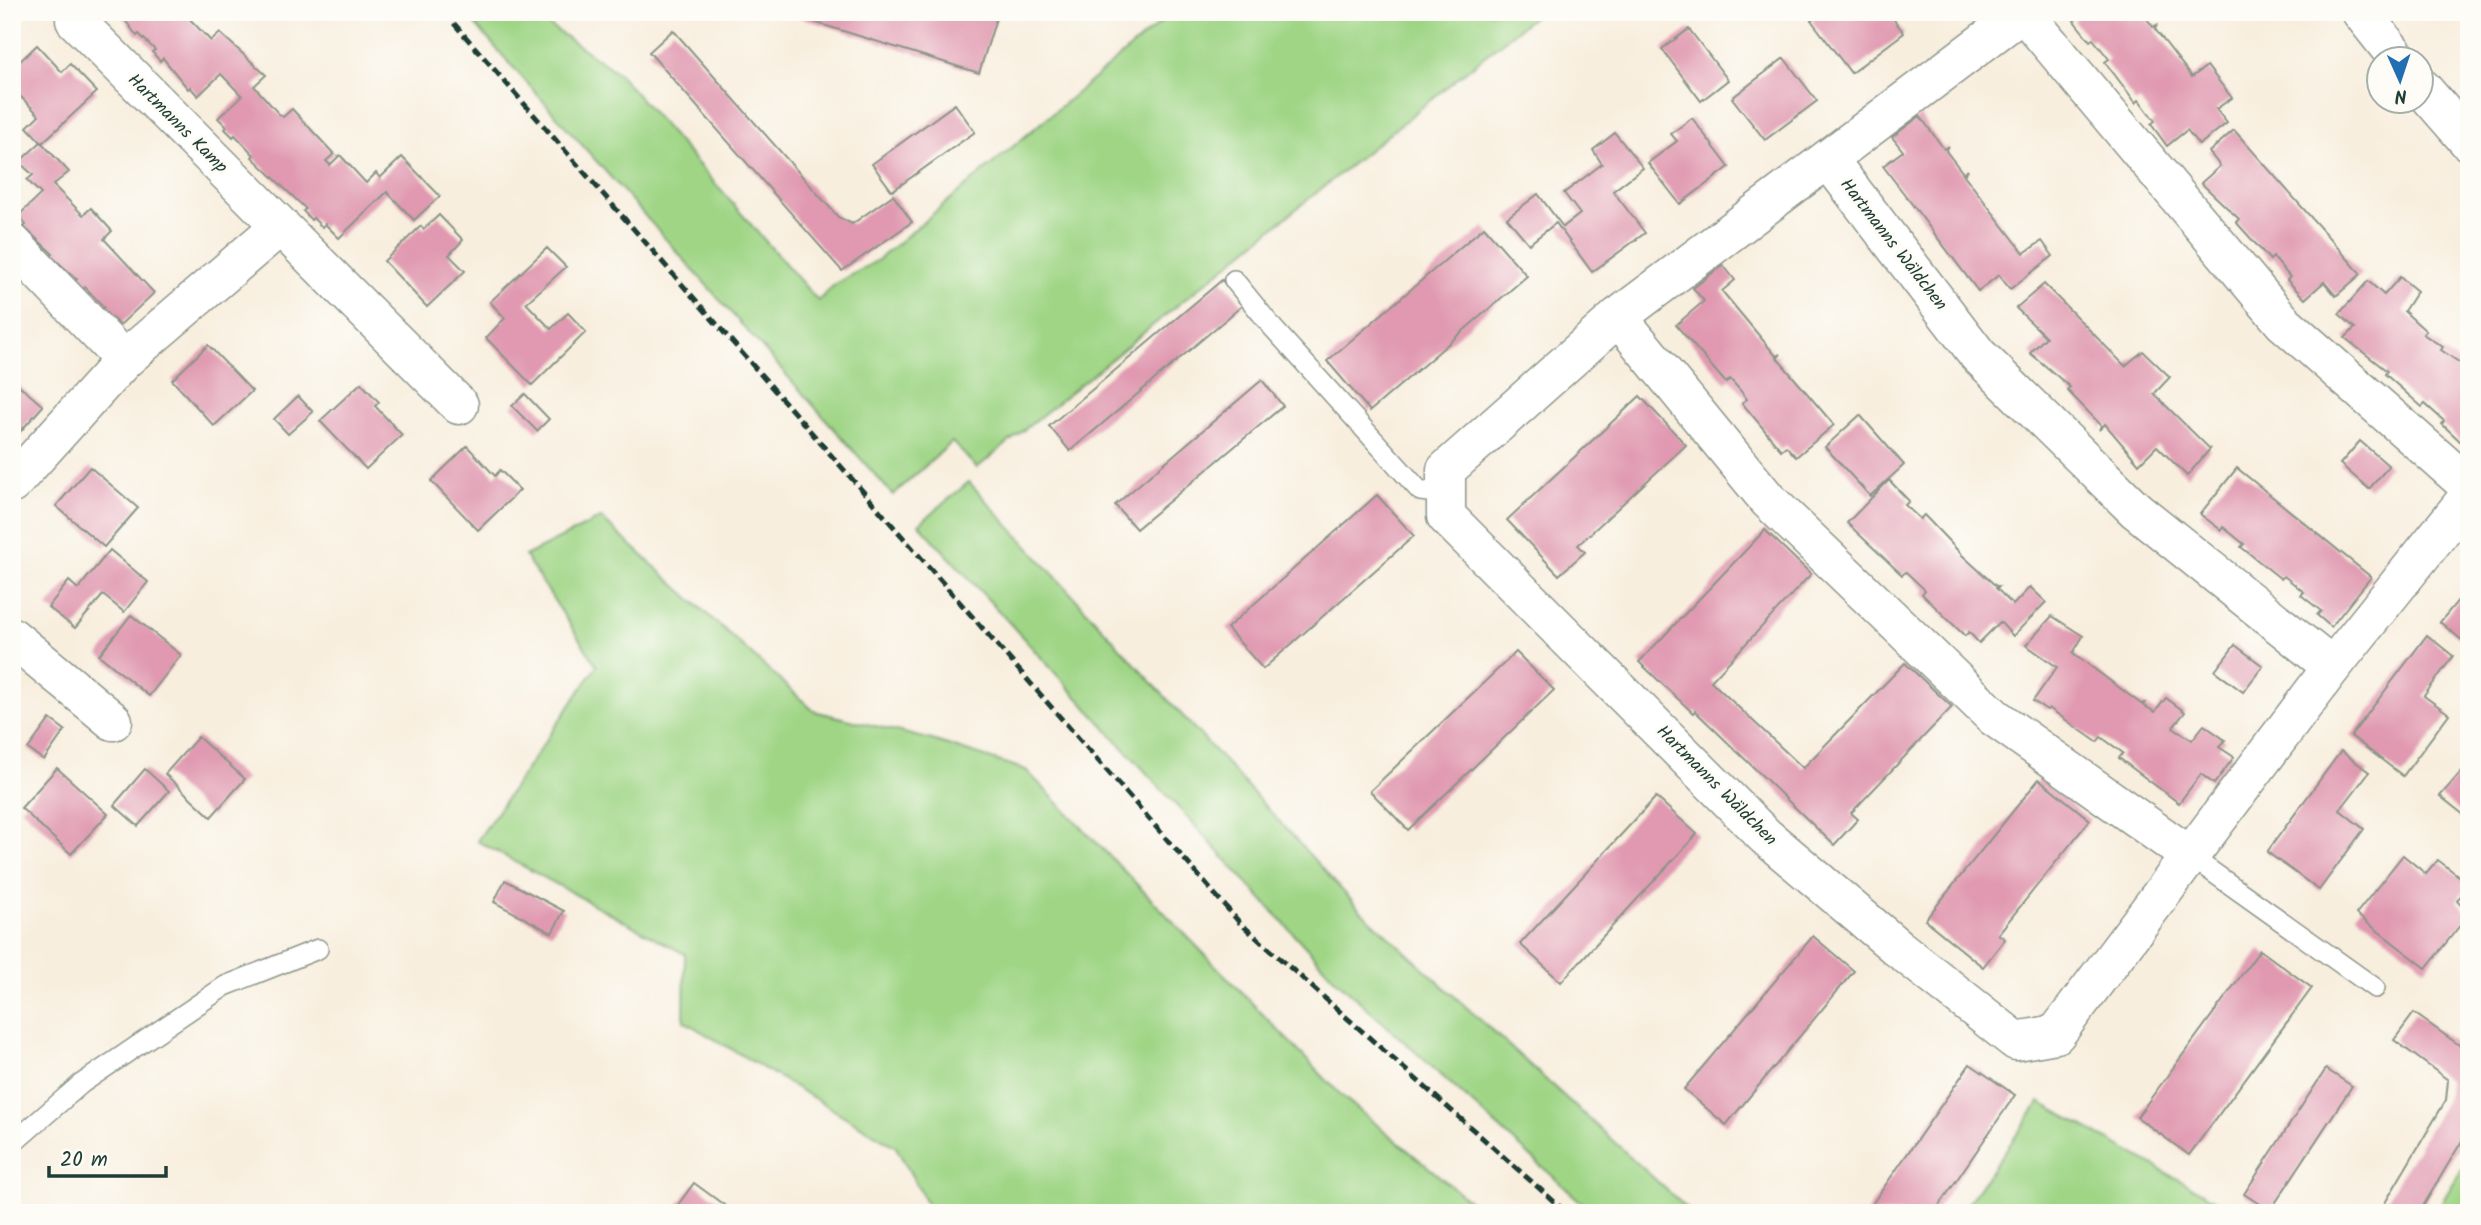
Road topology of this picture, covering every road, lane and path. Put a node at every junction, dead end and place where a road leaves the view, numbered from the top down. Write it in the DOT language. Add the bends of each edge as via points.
graph roads {
  1 [pos="2023,12"];
  2 [pos="2361,12"];
  3 [pos="75,20"];
  4 [pos="2388,46"];
  5 [pos="2436,105"];
  6 [pos="2469,142"];
  7 [pos="1828,159"];
  8 [pos="279,228"];
  9 [pos="12,243"];
  10 [pos="1234,280"];
  11 [pos="1618,317"];
  12 [pos="124,360"];
  13 [pos="459,405"];
  14 [pos="12,484"];
  15 [pos="2469,486"];
  16 [pos="1446,494"];
  17 [pos="2469,496"];
  18 [pos="12,637"];
  19 [pos="2332,667"];
  20 [pos="113,721"];
  21 [pos="2190,856"];
  22 [pos="318,949"];
  23 [pos="2375,988"];
  24 [pos="12,1144"];
  1 -- 7 [label="street"];
  1 -- 15 [label="street" via="2283,322"];
  2 -- 4 [label="street"];
  3 -- 8 [label="street, Hartmanns Kamp"];
  5 -- 6 [label="street"];
  7 -- 11 [label="street"];
  7 -- 19 [label="street, Hartmanns Wäldchen" via="1978,355 2136,510"];
  8 -- 12 [label="street"];
  8 -- 13 [label="street, Hartmanns Kamp"];
  9 -- 12 [label="street"];
  10 -- 16 [label="lane" via="1420,491"];
  11 -- 16 [label="street" via="1446,471"];
  11 -- 21 [label="street" via="1768,499 1993,717"];
  12 -- 14 [label="street"];
  16 -- 21 [label="street, Hartmanns Wäldchen" via="1446,516 1765,836 2016,1041 2056,1034"];
  17 -- 19 [label="street, Hartmanns Wäldchen"];
  18 -- 20 [label="street"];
  19 -- 21 [label="street, Hartmanns Wäldchen"];
  21 -- 23 [label="lane"];
  22 -- 24 [label="lane" via="225,986 81,1084"];
}
